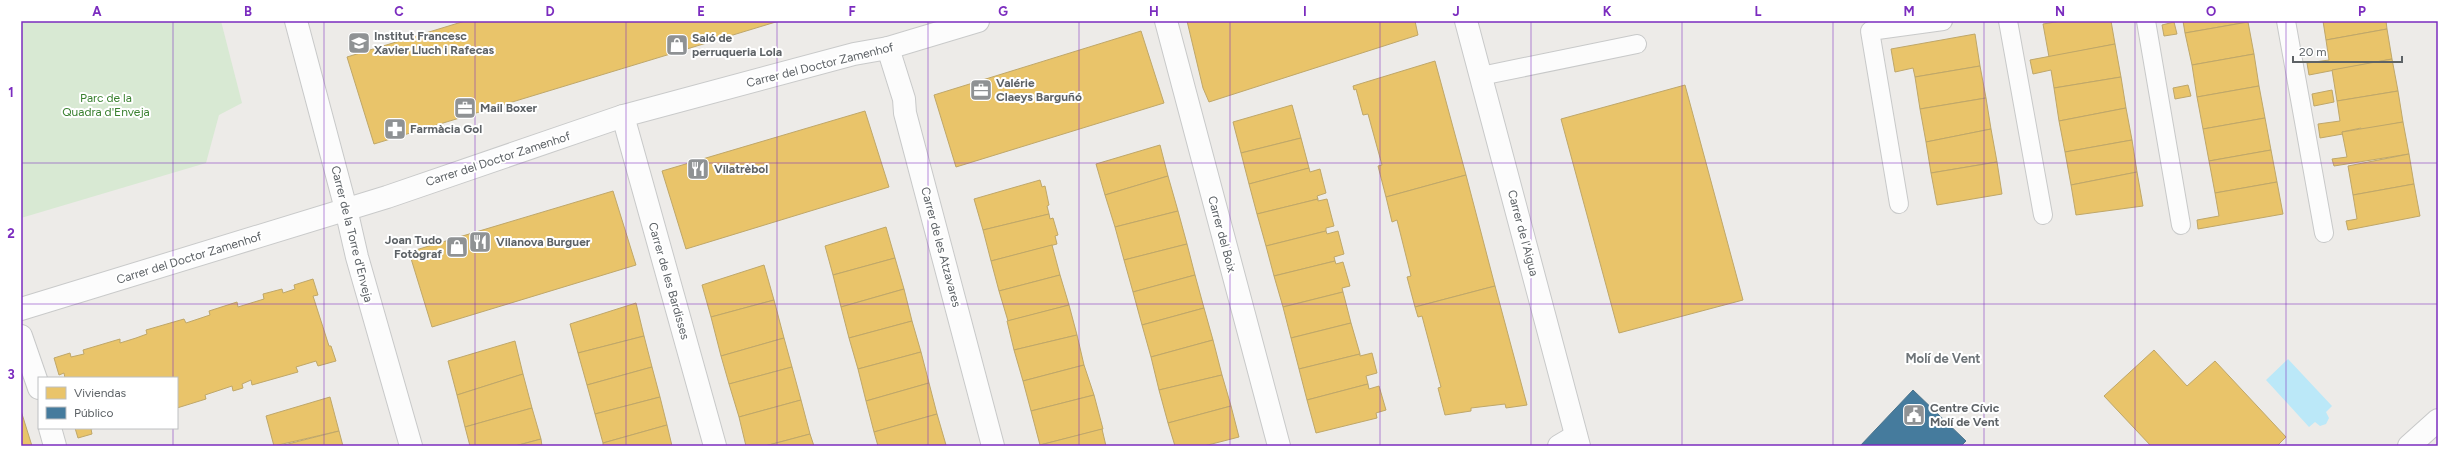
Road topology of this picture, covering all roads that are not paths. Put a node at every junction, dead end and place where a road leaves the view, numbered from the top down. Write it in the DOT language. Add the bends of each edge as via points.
graph roads {
  1 [pos="296,21"];
  2 [pos="978,21"];
  3 [pos="1166,21"];
  4 [pos="1466,21"];
  5 [pos="1943,21"];
  6 [pos="2008,21"];
  7 [pos="2146,21"];
  8 [pos="2286,21"];
  9 [pos="1637,44"];
  10 [pos="888,48"];
  11 [pos="1481,76"];
  12 [pos="623,116"];
  13 [pos="1899,204"];
  14 [pos="346,209"];
  15 [pos="2043,215"];
  16 [pos="2181,225"];
  17 [pos="2324,233"];
  18 [pos="21,309"];
  19 [pos="21,336"];
  20 [pos="38,385"];
  21 [pos="2438,420"];
  22 [pos="50,429"];
  23 [pos="1571,443"];
  24 [pos="54,446"];
  25 [pos="411,446"];
  26 [pos="715,446"];
  27 [pos="993,446"];
  28 [pos="1278,446"];
  29 [pos="2409,446"];
  1 -- 14 [label="street, Carrer de la Torre d'Enveja"];
  2 -- 10 [label="street, Carrer del Doctor Zamenhof"];
  3 -- 28 [label="street, Carrer del Boix"];
  4 -- 11 [label="street, Carrer de l'Aigua"];
  5 -- 13 [label="lane" via="1870,31"];
  6 -- 15 [label="lane"];
  7 -- 16 [label="lane"];
  8 -- 17 [label="lane"];
  9 -- 11 [label="lane"];
  10 -- 12 [label="street, Carrer del Doctor Zamenhof" via="854,54"];
  10 -- 27 [label="street, Carrer de les Atzavares" via="904,99"];
  11 -- 23 [label="street, Carrer de l'Aigua"];
  12 -- 14 [label="street, Carrer del Doctor Zamenhof"];
  12 -- 26 [label="street, Carrer de les Bardisses"];
  14 -- 18 [label="street, Carrer del Doctor Zamenhof"];
  14 -- 25 [label="street, Carrer de la Torre d'Enveja" via="357,257"];
  19 -- 20 [label="street"];
  21 -- 29 [label="street"];
  22 -- 24 [label="street"];
}
